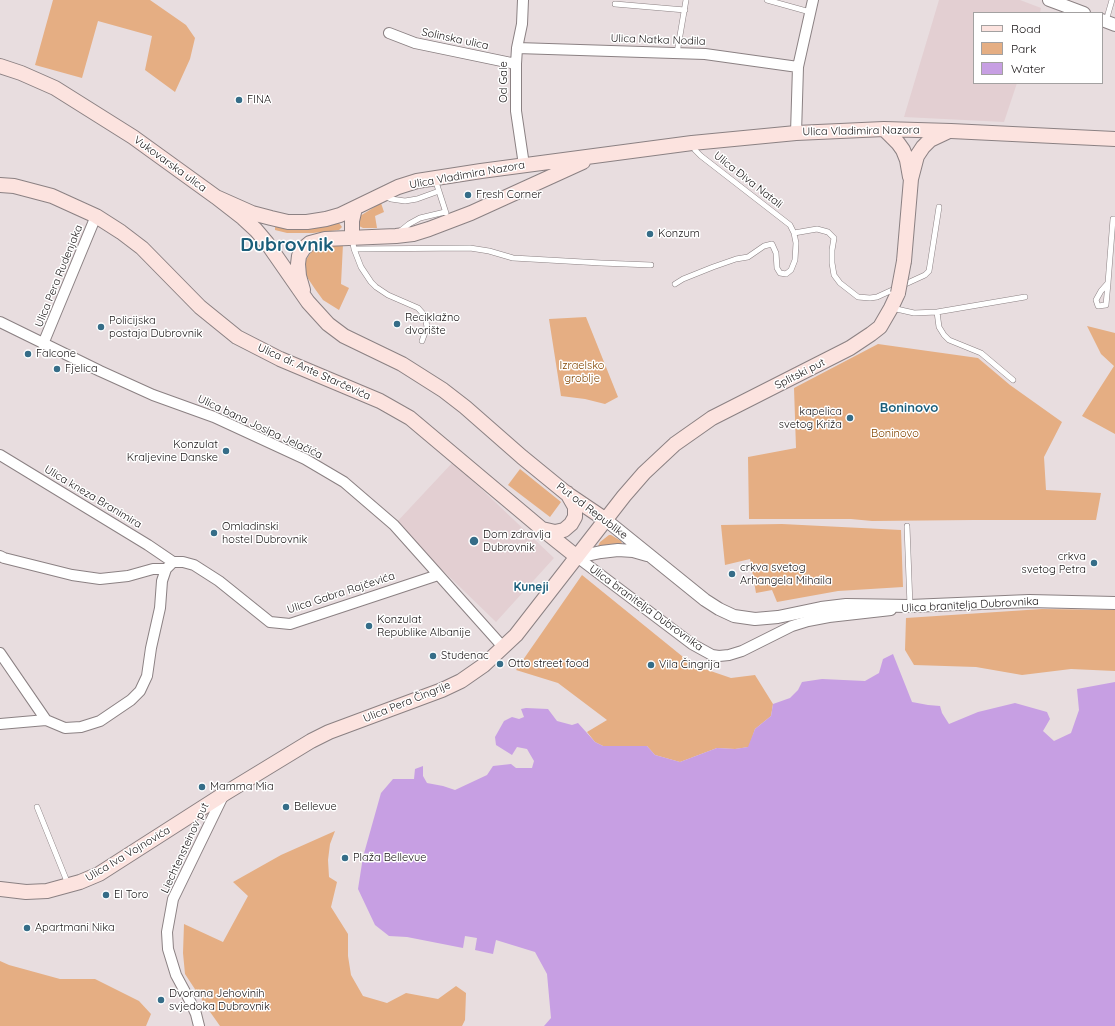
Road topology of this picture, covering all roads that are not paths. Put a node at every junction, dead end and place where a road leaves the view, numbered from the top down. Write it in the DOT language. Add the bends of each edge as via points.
graph roads {
  1 [pos="524,0"];
  2 [pos="686,0"];
  3 [pos="767,0"];
  4 [pos="813,0"];
  5 [pos="1049,0"];
  6 [pos="1112,0"];
  7 [pos="615,4"];
  8 [pos="685,10"];
  9 [pos="810,12"];
  10 [pos="1081,12"];
  11 [pos="1108,22"];
  12 [pos="390,33"];
  13 [pos="517,48"];
  14 [pos="677,53"];
  15 [pos="516,64"];
  16 [pos="0,66"];
  17 [pos="798,67"];
  18 [pos="884,129"];
  19 [pos="951,131"];
  20 [pos="796,133"];
  21 [pos="1113,140"];
  22 [pos="692,143"];
  23 [pos="608,154"];
  24 [pos="524,165"];
  25 [pos="911,179"];
  26 [pos="437,184"];
  27 [pos="0,185"];
  28 [pos="530,186"];
  29 [pos="216,197"];
  30 [pos="938,207"];
  31 [pos="356,208"];
  32 [pos="96,216"];
  33 [pos="447,217"];
  34 [pos="1115,219"];
  35 [pos="794,232"];
  36 [pos="353,243"];
  37 [pos="651,265"];
  38 [pos="1108,283"];
  39 [pos="675,284"];
  40 [pos="1025,297"];
  41 [pos="308,302"];
  42 [pos="892,308"];
  43 [pos="937,312"];
  44 [pos="0,322"];
  45 [pos="422,341"];
  46 [pos="44,344"];
  47 [pos="1012,380"];
  48 [pos="0,455"];
  49 [pos="566,493"];
  50 [pos="606,520"];
  51 [pos="907,526"];
  52 [pos="542,529"];
  53 [pos="0,556"];
  54 [pos="650,556"];
  55 [pos="577,557"];
  56 [pos="170,566"];
  57 [pos="438,575"];
  58 [pos="1115,603"];
  59 [pos="910,606"];
  60 [pos="503,647"];
  61 [pos="0,652"];
  62 [pos="46,720"];
  63 [pos="0,724"];
  64 [pos="224,794"];
  65 [pos="37,807"];
  66 [pos="69,886"];
  67 [pos="0,889"];
  68 [pos="199,1026"];
  1 -- 13 [label="street, Od Gale"];
  2 -- 8 [label="lane"];
  3 -- 9 [label="lane"];
  4 -- 9 [label="street"];
  5 -- 10 [label="street"];
  6 -- 11 [label="lane"];
  7 -- 8 [label="lane"];
  8 -- 14 [label="lane"];
  9 -- 17 [label="street"];
  12 -- 15 [label="street, Solinska ulica" via="415,43"];
  13 -- 14 [label="street, Ulica Natka Nodila"];
  13 -- 15 [label="street, Od Gale"];
  14 -- 17 [label="street, Ulica Natka Nodila" via="705,54"];
  15 -- 24 [label="street, Od Gale" via="516,111"];
  16 -- 29 [label="main road, Vukovarska ulica" via="55,88 133,137"];
  17 -- 20 [label="street"];
  18 -- 19 [label="main road, Ulica Vladimira Nazora"];
  18 -- 20 [label="main road, Ulica Vladimira Nazora"];
  18 -- 25 [label="main road, Splitski put" via="903,150"];
  19 -- 21 [label="main road, Ulica Vladimira Nazora"];
  19 -- 25 [label="main road, Splitski put" via="930,140 923,147 917,156"];
  20 -- 22 [label="main road, Ulica Vladimira Nazora"];
  22 -- 23 [label="main road, Ulica Vladimira Nazora"];
  22 -- 35 [label="lane, Ulica Điva Natali" via="701,156 790,225"];
  23 -- 24 [label="main road, Ulica Vladimira Nazora"];
  23 -- 28 [label="main road, Ulica Vladimira Nazora"];
  24 -- 26 [label="main road, Ulica Vladimira Nazora"];
  24 -- 28 [label="main road"];
  25 -- 42 [label="main road, Splitski put, bridge" via="904,261 898,293"];
  26 -- 31 [label="main road, Ulica Vladimira Nazora" via="398,187"];
  26 -- 33 [label="lane"];
  27 -- 32 [label="main road, Ulica dr. Ante Starčevića" via="52,196"];
  28 -- 33 [label="main road, Ulica Vladimira Nazora"];
  29 -- 31 [label="main road, Ulica Vladimira Nazora" via="252,213 288,222 326,219"];
  29 -- 41 [label="main road, Vukovarska ulica" via="256,230"];
  30 -- 35 [label="lane" via="929,271 925,276 877,297 858,296 840,283 834,275 832,263 834,238 828,232 817,229"];
  31 -- 36 [label="main road" via="352,221"];
  32 -- 46 [label="street, Ulica Pera Rudenjaka"];
  32 -- 52 [label="main road, Ulica dr. Ante Starčevića" via="142,248 200,307 237,336 280,359 380,401 410,418"];
  33 -- 36 [label="main road, Ulica Vladimira Nazora" via="412,234"];
  34 -- 38 [label="lane"];
  35 -- 39 [label="lane" via="795,260 786,274 780,273 777,268 776,253 772,244 764,246 748,257 718,265"];
  36 -- 37 [label="lane, Ulica Vladimira Nazora" via="470,248 513,258"];
  36 -- 41 [label="main road, Ulica Vladimira Nazora" via="318,240 304,248 298,264 299,276"];
  36 -- 45 [label="lane" via="367,278 388,295 418,308 424,316 427,327"];
  40 -- 43 [label="lane"];
  41 -- 49 [label="main road, Put od Republike" via="319,316 336,330 402,364 443,390"];
  42 -- 43 [label="lane" via="914,313"];
  42 -- 50 [label="main road, Splitski put" via="880,327 850,348 712,418 685,436 644,473"];
  43 -- 47 [label="lane" via="939,327 949,340 981,353"];
  44 -- 46 [label="street, Ulica bana Josipa Jelačića"];
  46 -- 57 [label="street, Ulica bana Josipa Jelačića" via="153,395 214,417 305,459 344,482 388,520"];
  48 -- 56 [label="street, Ulica kneza Branimira" via="142,541"];
  49 -- 50 [label="main road, Put od Republike"];
  49 -- 52 [label="main road" via="575,507 575,517 571,524 564,530 555,532"];
  50 -- 54 [label="street, Put od Republike"];
  50 -- 55 [label="main road, Splitski put"];
  51 -- 59 [label="lane"];
  52 -- 55 [label="main road, Ulica dr. Ante Starčevića"];
  53 -- 56 [label="street" via="72,575 100,579 128,576"];
  54 -- 55 [label="street" via="618,550"];
  54 -- 59 [label="street, Put od Republike" via="705,600 734,616 755,619 778,617 846,605"];
  55 -- 59 [label="street, Ulica branitelja Dubrovnika" via="692,644 712,655 729,655 742,651 792,626 808,621"];
  55 -- 60 [label="main road, Ulica Pera Čingrije" via="516,635"];
  56 -- 57 [label="street, Ulica Gabra Rajčevića" via="184,562 194,565 219,581 270,622 290,624"];
  56 -- 62 [label="street" via="162,581 160,608 147,676 140,690 131,700 100,721 65,728"];
  57 -- 60 [label="street, Ulica bana Josipa Jelačića"];
  58 -- 59 [label="street, Ulica branitelja Dubrovnika" via="1029,601"];
  60 -- 64 [label="main road, Ulica Pera Čingrije" via="484,665 461,681 330,732 290,753"];
  61 -- 62 [label="street"];
  62 -- 63 [label="street"];
  64 -- 66 [label="main road, Ulica Iva Vojnovića" via="99,874"];
  64 -- 68 [label="street, Liechtensteinov put" via="173,899 167,932 168,949 176,975 196,1014"];
  65 -- 66 [label="lane"];
  66 -- 67 [label="main road, Ulica Iva Vojnovića" via="26,892"];
}
